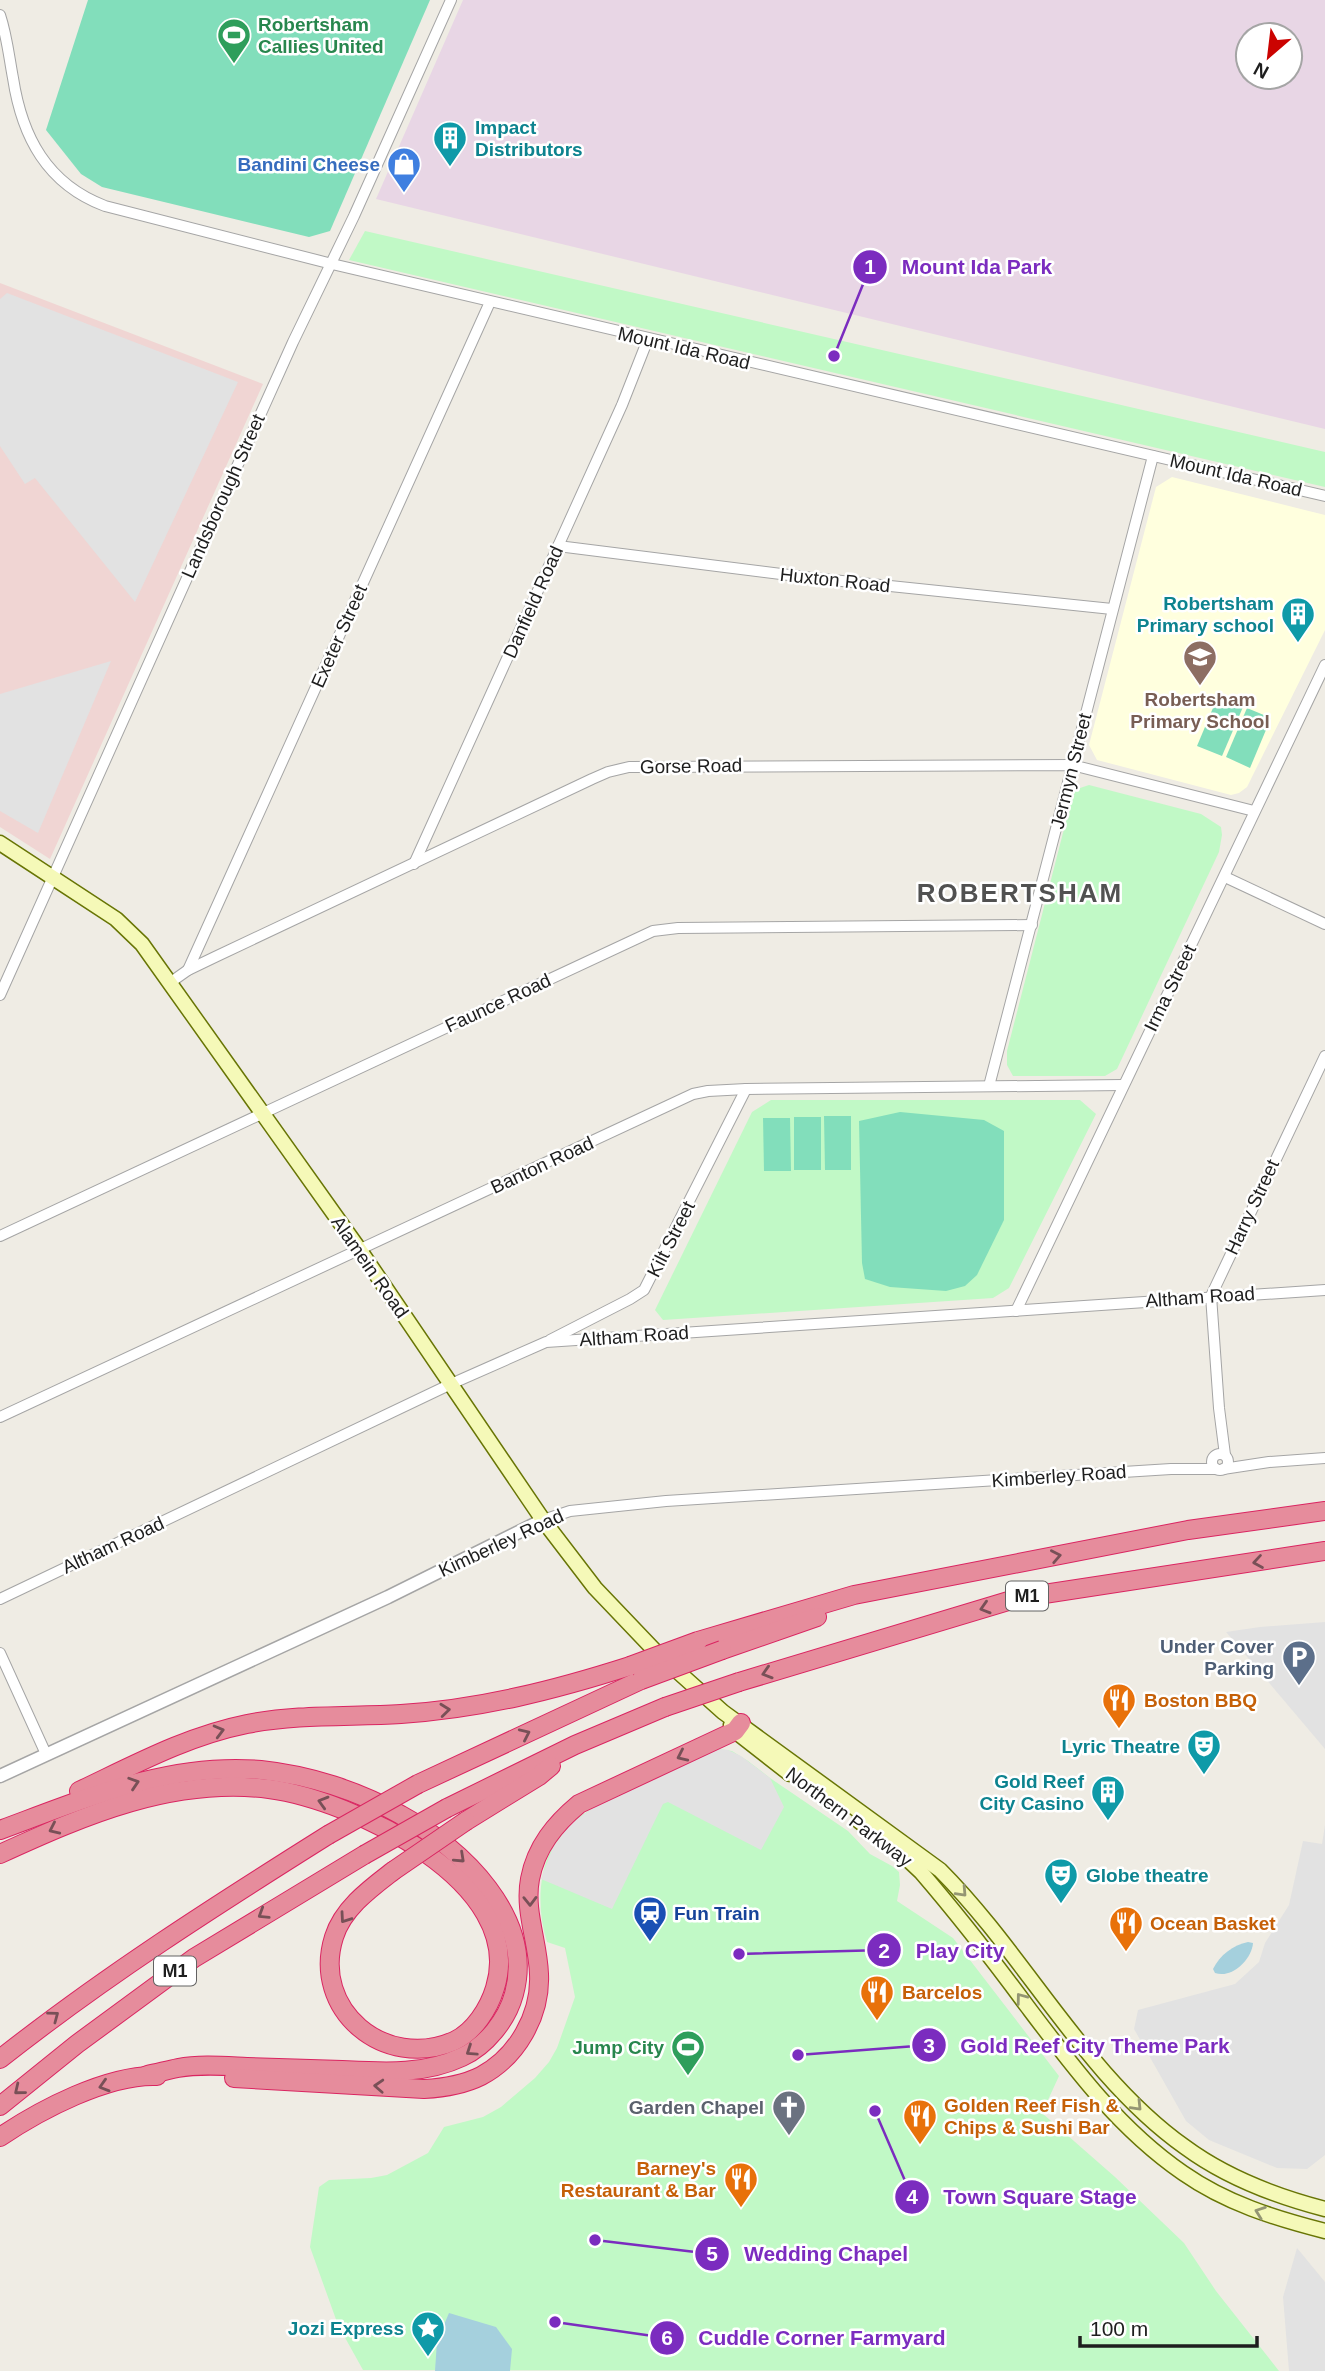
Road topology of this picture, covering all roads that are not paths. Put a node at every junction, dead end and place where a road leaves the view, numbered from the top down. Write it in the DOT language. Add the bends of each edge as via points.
graph roads {
  1 [pos="451,0"];
  2 [pos="0,15"];
  3 [pos="332,264"];
  4 [pos="490,302"];
  5 [pos="648,339"];
  6 [pos="1153,456"];
  7 [pos="1325,496"];
  8 [pos="558,545"];
  9 [pos="1112,609"];
  10 [pos="1325,665"];
  11 [pos="1072,765"];
  12 [pos="1254,811"];
  13 [pos="0,843"];
  14 [pos="414,864"];
  15 [pos="1225,877"];
  16 [pos="52,878"];
  17 [pos="1325,924"];
  18 [pos="1032,925"];
  19 [pos="188,970"];
  20 [pos="171,982"];
  21 [pos="0,995"];
  22 [pos="1325,1056"];
  23 [pos="1124,1085"];
  24 [pos="989,1086"];
  25 [pos="746,1089"];
  26 [pos="261,1113"];
  27 [pos="0,1236"];
  28 [pos="359,1249"];
  29 [pos="1325,1290"];
  30 [pos="1211,1296"];
  31 [pos="1016,1311"];
  32 [pos="546,1342"];
  33 [pos="451,1384"];
  34 [pos="0,1417"];
  35 [pos="1325,1458"];
  36 [pos="1220,1461"];
  37 [pos="1325,1511"];
  38 [pos="543,1520"];
  39 [pos="1325,1551"];
  40 [pos="917,1584"];
  41 [pos="0,1599"];
  42 [pos="0,1654"];
  43 [pos="636,1673"];
  44 [pos="738,1727"];
  45 [pos="575,1745"];
  46 [pos="46,1754"];
  47 [pos="0,1776"];
  48 [pos="0,1829"];
  49 [pos="0,1854"];
  50 [pos="0,2059"];
  51 [pos="147,2075"];
  52 [pos="0,2106"];
  53 [pos="0,2137"];
  54 [pos="1325,2209"];
  55 [pos="1325,2231"];
  1 -- 3 [label="street, Landsborough Street"];
  2 -- 3 [label="street, Mount Ida Road" via="22,120 53,173 82,195 115,209"];
  3 -- 4 [label="street, Mount Ida Road"];
  3 -- 16 [label="street, Landsborough Street"];
  4 -- 5 [label="street, Mount Ida Road"];
  4 -- 19 [label="street, Exeter Street"];
  5 -- 6 [label="street, Mount Ida Road"];
  5 -- 8 [label="street, Danfield Road"];
  6 -- 7 [label="street, Mount Ida Road"];
  6 -- 9 [label="street, Jermyn Street"];
  8 -- 9 [label="street, Huxton Road" via="813,578"];
  8 -- 14 [label="street, Danfield Road"];
  9 -- 11 [label="street, Jermyn Street"];
  10 -- 12 [label="street, Irma Street"];
  11 -- 12 [label="street, Gorse Road"];
  11 -- 14 [label="street, Gorse Road" via="629,767 600,775"];
  11 -- 18 [label="street, Jermyn Street"];
  12 -- 15 [label="street, Irma Street"];
  13 -- 16 [label="main road, Alamein Road"];
  14 -- 19 [label="street, Gorse Road"];
  15 -- 17 [label="street"];
  15 -- 23 [label="street, Irma Street"];
  16 -- 20 [label="main road, Alamein Road" via="129,929"];
  16 -- 21 [label="street, Landsborough Street"];
  18 -- 24 [label="street, Jermyn Street"];
  18 -- 26 [label="street, Faunce Road" via="662,929"];
  19 -- 20 [label="street, Gorse Road"];
  20 -- 26 [label="main road, Alamein Road"];
  22 -- 30 [label="street, Harry Street"];
  23 -- 24 [label="street, Banton Road"];
  23 -- 31 [label="street, Irma Street"];
  24 -- 25 [label="street, Banton Road"];
  25 -- 28 [label="street, Banton Road" via="708,1091 676,1101"];
  25 -- 32 [label="street, Kilt Street" via="644,1290"];
  26 -- 27 [label="street, Faunce Road"];
  26 -- 28 [label="main road, Alamein Road"];
  28 -- 33 [label="main road, Alamein Road"];
  28 -- 34 [label="street, Banton Road"];
  29 -- 30 [label="street, Altham Road"];
  30 -- 31 [label="street, Altham Road"];
  30 -- 36 [label="street, Harry Street"];
  31 -- 32 [label="street, Altham Road"];
  32 -- 33 [label="street, Altham Road"];
  33 -- 38 [label="main road, Alamein Road"];
  33 -- 41 [label="street, Altham Road"];
  35 -- 36 [label="street, Kimberley Road"];
  36 -- 38 [label="street, Kimberley Road" via="1171,1469 666,1501 570,1511"];
  40 -- 37 [label="highway, M1, one-way" via="1188,1530"];
  38 -- 44 [label="main road, Alamein Road" via="594,1588"];
  38 -- 46 [label="street, Kimberley Road" via="388,1597"];
  39 -- 45 [label="highway, M1, one-way, bridge" via="1018,1598 739,1682"];
  40 -- 43 [label="highway, M1, bridge" via="722,1650"];
  40 -- 43 [label="highway, bridge" via="854,1595 698,1641"];
  42 -- 46 [label="street"];
  48 -- 43 [label="highway, one-way" via="169,1748 211,1733 289,1719 463,1708"];
  50 -- 43 [label="highway, M1, one-way, bridge" via="177,1930 328,1835"];
  44 -- 51 [label="highway, one-way" via="579,1804 548,1835 530,1879 529,1904 540,1977 532,2016 516,2046 481,2076 424,2089"];
  44 -- 54 [label="main road, Northern Parkway, one-way" via="940,1870 966,1896 1091,2055 1154,2123 1225,2172"];
  55 -- 44 [label="main road, Northern Parkway, one-way" via="1224,2197 1143,2142 1074,2068 922,1872"];
  45 -- 49 [label="highway, one-way, bridge" via="539,1776 466,1821 393,1871 367,1891 335,1935 330,1957 333,1987 358,2028 377,2041 403,2048 431,2047 454,2041 472,2029 494,1992 499,1951 484,1911 463,1886 428,1854 387,1828 350,1811 269,1789 183,1791 80,1818"];
  45 -- 52 [label="highway, M1, one-way, bridge" via="364,1854 194,1958"];
  46 -- 47 [label="street, Kimberley Road"];
  48 -- 51 [label="highway, one-way" via="86,1798 190,1771 233,1769 295,1775 360,1795 402,1815 458,1856 502,1907 519,1969 512,2000 487,2040 464,2057 419,2071 216,2066"];
  51 -- 53 [label="highway, one-way" via="60,2102"];
}
